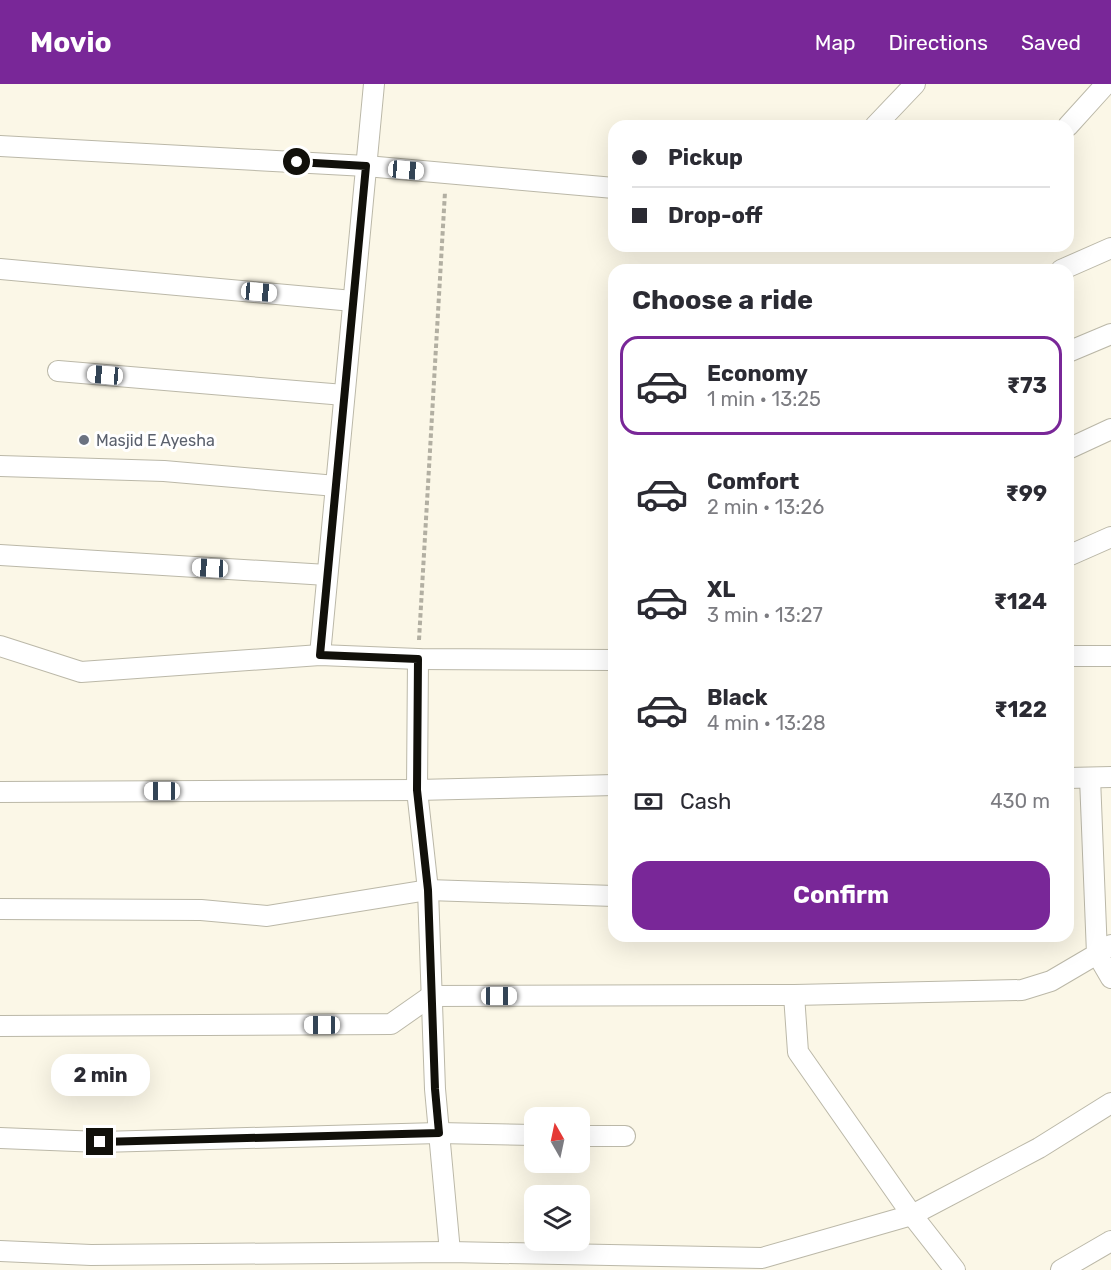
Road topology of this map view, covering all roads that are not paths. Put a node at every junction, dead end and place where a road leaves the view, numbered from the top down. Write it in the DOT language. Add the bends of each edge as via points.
graph roads {
  1 [pos="374,84"];
  2 [pos="915,84"];
  3 [pos="1106,84"];
  4 [pos="881,120"];
  5 [pos="1073,120"];
  6 [pos="0,146"];
  7 [pos="366,166"];
  8 [pos="608,187"];
  9 [pos="1111,248"];
  10 [pos="1074,264"];
  11 [pos="0,269"];
  12 [pos="353,301"];
  13 [pos="1111,334"];
  14 [pos="1074,349"];
  15 [pos="58,370"];
  16 [pos="344,395"];
  17 [pos="1111,429"];
  18 [pos="1074,446"];
  19 [pos="0,466"];
  20 [pos="336,486"];
  21 [pos="1111,537"];
  22 [pos="1074,553"];
  23 [pos="0,555"];
  24 [pos="327,575"];
  25 [pos="0,646"];
  26 [pos="320,655"];
  27 [pos="1074,656"];
  28 [pos="1111,656"];
  29 [pos="418,659"];
  30 [pos="608,660"];
  31 [pos="1111,777"];
  32 [pos="1074,778"];
  33 [pos="1090,778"];
  34 [pos="608,785"];
  35 [pos="417,790"];
  36 [pos="0,792"];
  37 [pos="428,890"];
  38 [pos="608,896"];
  39 [pos="0,909"];
  40 [pos="1104,950"];
  41 [pos="1111,978"];
  42 [pos="794,995"];
  43 [pos="431,996"];
  44 [pos="0,1026"];
  45 [pos="1111,1103"];
  46 [pos="439,1133"];
  47 [pos="524,1135"];
  48 [pos="590,1136"];
  49 [pos="625,1136"];
  50 [pos="0,1138"];
  51 [pos="912,1215"];
  52 [pos="1111,1241"];
  53 [pos="0,1251"];
  54 [pos="450,1252"];
  55 [pos="669,1263"];
  56 [pos="654,1270"];
  57 [pos="955,1270"];
  58 [pos="1061,1270"];
  1 -- 7 [label="street"];
  2 -- 4 [label="street"];
  3 -- 5 [label="street"];
  6 -- 7 [label="street"];
  7 -- 8 [label="street"];
  7 -- 12 [label="street"];
  9 -- 10 [label="street"];
  11 -- 12 [label="street"];
  12 -- 16 [label="street"];
  13 -- 14 [label="street"];
  15 -- 16 [label="street"];
  16 -- 20 [label="street"];
  17 -- 18 [label="street"];
  19 -- 20 [label="street" via="164,471"];
  20 -- 24 [label="street"];
  21 -- 22 [label="street"];
  23 -- 24 [label="street"];
  24 -- 26 [label="street"];
  25 -- 26 [label="street" via="81,672"];
  26 -- 29 [label="street"];
  27 -- 28 [label="street"];
  29 -- 30 [label="street"];
  29 -- 35 [label="street"];
  31 -- 33 [label="street"];
  32 -- 33 [label="street"];
  33 -- 40 [label="street"];
  34 -- 35 [label="street"];
  35 -- 36 [label="street"];
  35 -- 37 [label="street"];
  37 -- 38 [label="street"];
  37 -- 39 [label="street" via="267,916 201,910"];
  37 -- 43 [label="street"];
  40 -- 41 [label="street"];
  40 -- 42 [label="street" via="1051,981 1022,990"];
  42 -- 43 [label="street"];
  42 -- 51 [label="street" via="798,1052"];
  43 -- 44 [label="street" via="391,1024"];
  43 -- 46 [label="street"];
  45 -- 51 [label="street" via="1039,1148"];
  46 -- 47 [label="street"];
  46 -- 50 [label="street" via="100,1142"];
  46 -- 54 [label="street"];
  48 -- 49 [label="street"];
  51 -- 55 [label="street" via="762,1258"];
  51 -- 57 [label="street"];
  52 -- 58 [label="street"];
  53 -- 54 [label="street" via="91,1255"];
  54 -- 55 [label="street"];
  55 -- 56 [label="street"];
}
